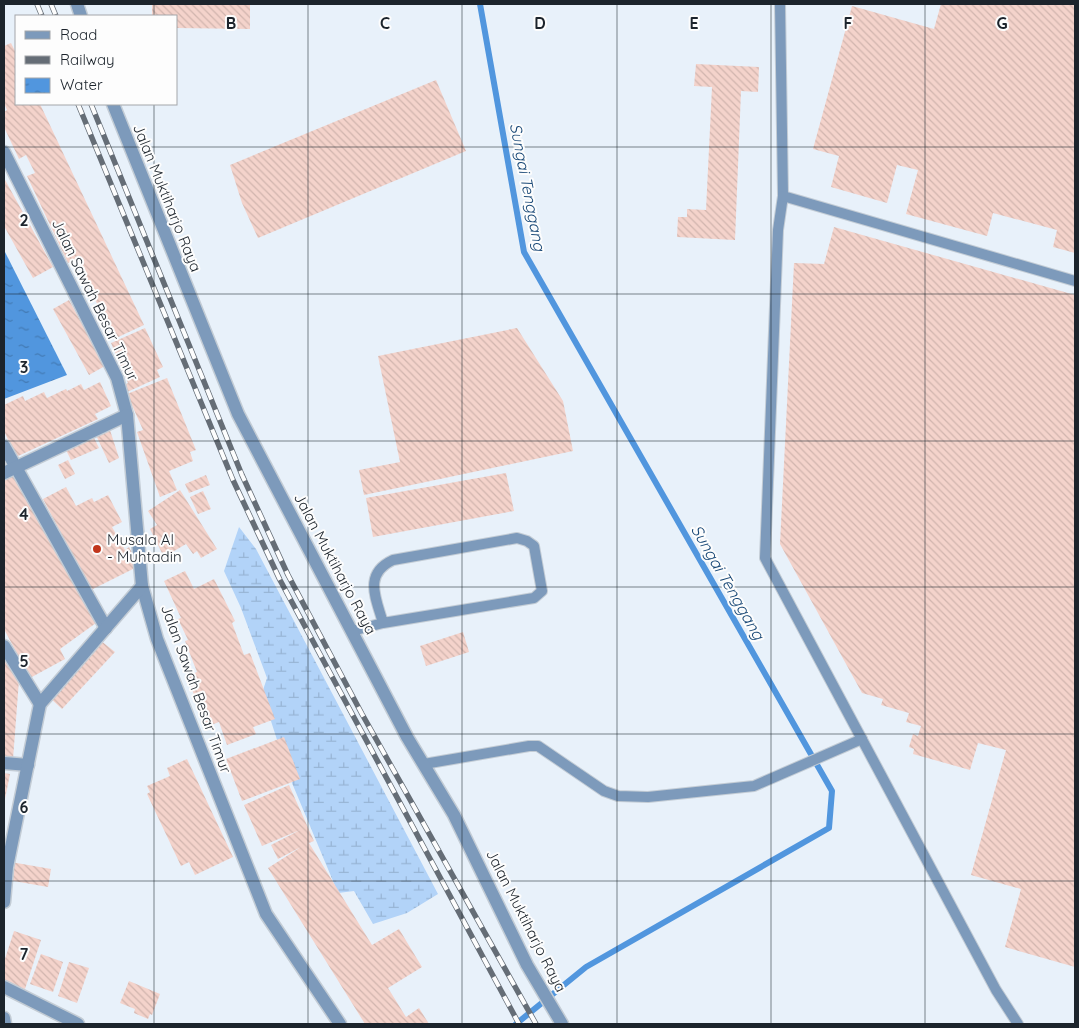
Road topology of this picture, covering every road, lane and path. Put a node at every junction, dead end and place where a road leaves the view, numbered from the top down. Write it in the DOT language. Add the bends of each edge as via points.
graph roads {
  1 [pos="780,4"];
  2 [pos="113,105"];
  3 [pos="4,152"];
  4 [pos="783,196"];
  5 [pos="1075,281"];
  6 [pos="127,415"];
  7 [pos="4,446"];
  8 [pos="16,467"];
  9 [pos="4,472"];
  10 [pos="142,586"];
  11 [pos="382,623"];
  12 [pos="106,628"];
  13 [pos="352,631"];
  14 [pos="4,646"];
  15 [pos="40,704"];
  16 [pos="862,740"];
  17 [pos="4,763"];
  18 [pos="424,764"];
  19 [pos="28,765"];
  20 [pos="6,867"];
  21 [pos="4,902"];
  22 [pos="4,988"];
  23 [pos="4,1018"];
  24 [pos="5,1024"];
  25 [pos="78,1024"];
  26 [pos="340,1024"];
  27 [pos="562,1024"];
  28 [pos="1018,1024"];
  1 -- 4 [label="lane"];
  2 -- 13 [label="street, Jalan Muktiharjo Raya" via="238,414"];
  3 -- 6 [label="street, Jalan Sawah Besar Timur" via="117,378"];
  4 -- 5 [label="lane"];
  4 -- 16 [label="lane" via="778,230 765,558"];
  6 -- 8 [label="street"];
  6 -- 10 [label="street, Jalan Sawah Besar Timur"];
  7 -- 8 [label="street"];
  8 -- 9 [label="street"];
  8 -- 12 [label="street"];
  10 -- 12 [label="street"];
  10 -- 26 [label="street, Jalan Sawah Besar Timur" via="156,639 266,914"];
  11 -- 11 [label="lane" via="534,598 542,591 534,546 517,538 393,560 381,566 375,575 374,590"];
  11 -- 13 [label="lane"];
  12 -- 15 [label="street"];
  13 -- 18 [label="street, Jalan Muktiharjo Raya"];
  14 -- 15 [label="street"];
  15 -- 19 [label="street"];
  16 -- 18 [label="lane" via="754,786 638,796 618,796 604,791 538,746"];
  16 -- 28 [label="lane" via="996,990"];
  17 -- 19 [label="street"];
  18 -- 27 [label="street, Jalan Muktiharjo Raya" via="454,815 527,965"];
  19 -- 20 [label="street"];
  20 -- 21 [label="street"];
  22 -- 25 [label="street"];
  23 -- 24 [label="street"];
}
